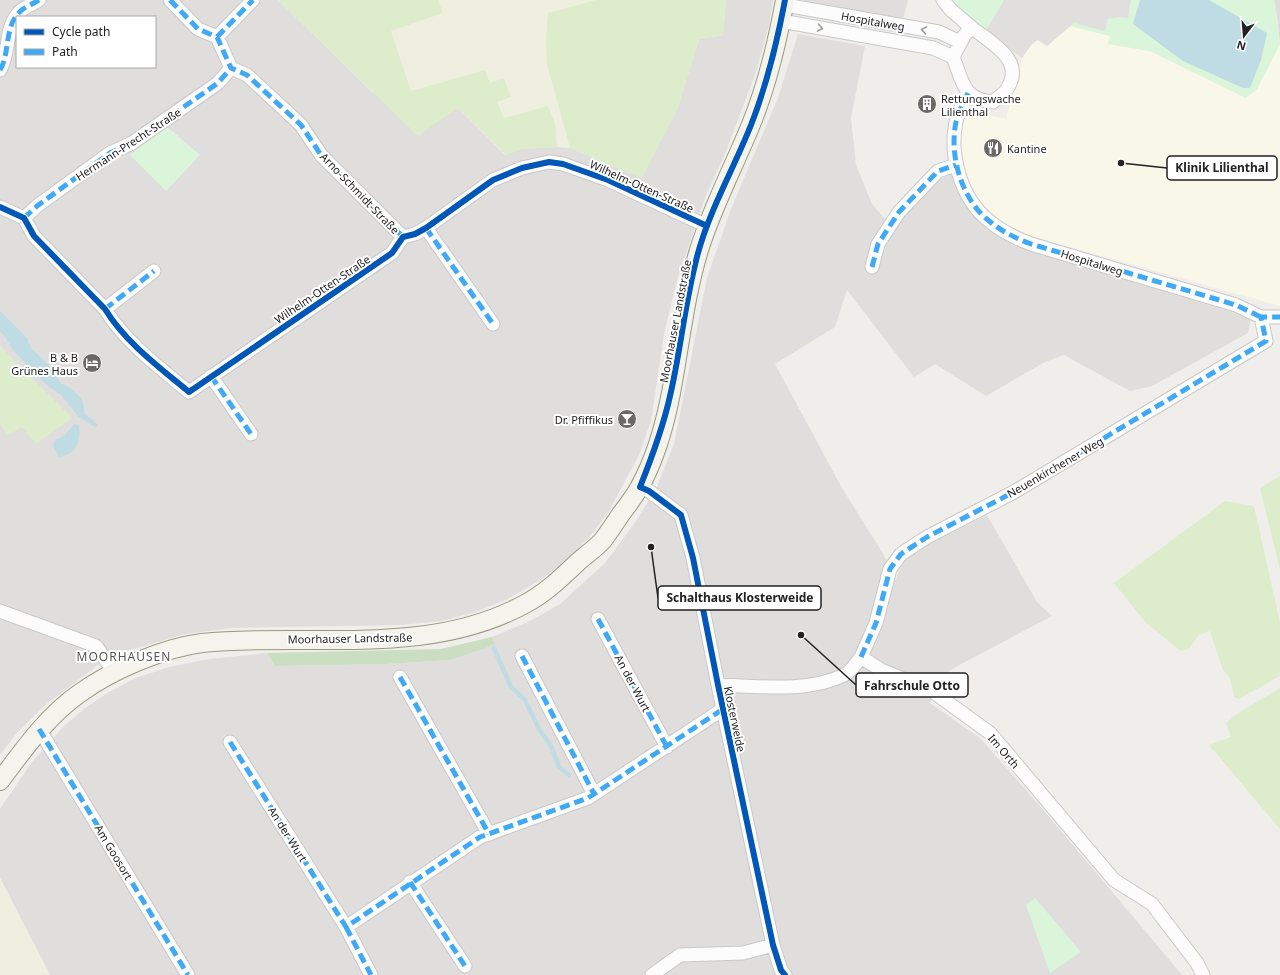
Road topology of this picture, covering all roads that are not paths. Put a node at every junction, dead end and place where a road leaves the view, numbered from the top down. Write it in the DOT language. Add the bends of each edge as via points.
graph roads {
  1 [pos="39,0"];
  2 [pos="170,0"];
  3 [pos="253,0"];
  4 [pos="943,0"];
  5 [pos="784,9"];
  6 [pos="17,16"];
  7 [pos="16,17"];
  8 [pos="971,28"];
  9 [pos="217,37"];
  10 [pos="960,42"];
  11 [pos="953,57"];
  12 [pos="231,68"];
  13 [pos="0,70"];
  14 [pos="968,94"];
  15 [pos="956,165"];
  16 [pos="0,207"];
  17 [pos="24,218"];
  18 [pos="707,226"];
  19 [pos="426,228"];
  20 [pos="403,237"];
  21 [pos="872,267"];
  22 [pos="154,272"];
  23 [pos="105,309"];
  24 [pos="1261,317"];
  25 [pos="1280,317"];
  26 [pos="493,324"];
  27 [pos="211,376"];
  28 [pos="251,434"];
  29 [pos="640,487"];
  30 [pos="0,611"];
  31 [pos="598,619"];
  32 [pos="522,656"];
  33 [pos="861,657"];
  34 [pos="114,672"];
  35 [pos="400,677"];
  36 [pos="718,685"];
  37 [pos="723,710"];
  38 [pos="39,729"];
  39 [pos="230,742"];
  40 [pos="667,747"];
  41 [pos="0,782"];
  42 [pos="594,794"];
  43 [pos="488,834"];
  44 [pos="410,882"];
  45 [pos="346,927"];
  46 [pos="773,946"];
  47 [pos="466,966"];
  48 [pos="188,975"];
  49 [pos="371,975"];
  50 [pos="652,975"];
  51 [pos="785,975"];
  52 [pos="1204,975"];
  1 -- 6 [label="street" via="21,10"];
  2 -- 9 [label="street" via="198,29"];
  3 -- 9 [label="street"];
  4 -- 8 [label="street"];
  10 -- 5 [label="street, Hospitalweg, one-way" via="939,32"];
  5 -- 11 [label="street, Hospitalweg, one-way" via="933,48"];
  5 -- 18 [label="street, Moorhauser Landstraße" via="769,77"];
  7 -- 13 [label="street" via="10,26 5,62"];
  8 -- 10 [label="street"];
  8 -- 14 [label="street" via="1011,60 1013,70 1007,90 993,102 979,100"];
  9 -- 12 [label="street"];
  10 -- 11 [label="street"];
  11 -- 14 [label="street"];
  12 -- 17 [label="street, Hermann-Precht-Straße" via="218,83 132,143 110,153"];
  12 -- 20 [label="street, Arno-Schmidt-Straße" via="246,75 301,126 321,155"];
  14 -- 15 [label="street, Hospitalweg" via="956,121 953,143"];
  15 -- 21 [label="street" via="938,171 899,212 878,244"];
  15 -- 24 [label="street, Hospitalweg" via="969,198 987,219 1009,235 1031,244 1236,305"];
  16 -- 17 [label="street"];
  17 -- 23 [label="street, Wilhelm-Otten-Straße" via="34,236"];
  18 -- 19 [label="street, Wilhelm-Otten-Straße" via="608,180 563,164 549,162 522,168 493,180"];
  18 -- 29 [label="street, Moorhauser Landstraße" via="689,293 662,428"];
  19 -- 20 [label="street, Wilhelm-Otten-Straße"];
  19 -- 26 [label="street"];
  20 -- 27 [label="street, Wilhelm-Otten-Straße" via="392,253"];
  22 -- 23 [label="street"];
  23 -- 27 [label="street, Wilhelm-Otten-Straße" via="113,323 143,353 189,392"];
  24 -- 25 [label="street"];
  24 -- 33 [label="street, Neuenkirchener Weg" via="1266,341 1014,492 926,537 901,554 890,569 876,623"];
  27 -- 28 [label="street"];
  29 -- 34 [label="street, Moorhauser Landstraße" via="603,539 551,588 505,614 462,629 422,637 199,644 153,656"];
  29 -- 36 [label="street, Klosterweide" via="681,515 693,558"];
  30 -- 34 [label="street" via="96,646"];
  31 -- 40 [label="street, An der Wurt"];
  32 -- 42 [label="street"];
  33 -- 36 [label="street" via="846,674 827,681 786,688"];
  33 -- 52 [label="street, Im Orth" via="881,670 932,691 990,733 1114,880 1152,904"];
  34 -- 38 [label="street, Moorhauser Landstraße" via="79,694"];
  35 -- 43 [label="street"];
  36 -- 37 [label="street, Klosterweide"];
  37 -- 40 [label="street"];
  37 -- 46 [label="street, Klosterweide"];
  38 -- 41 [label="street, Moorhauser Landstraße"];
  38 -- 48 [label="street, Am Goosort"];
  39 -- 45 [label="street, An der Wurt"];
  40 -- 42 [label="street"];
  42 -- 43 [label="street"];
  43 -- 44 [label="street" via="480,836"];
  44 -- 45 [label="street"];
  44 -- 47 [label="street"];
  45 -- 49 [label="street, An der Wurt"];
  46 -- 50 [label="street" via="743,953 680,955"];
  46 -- 51 [label="street, Klosterweide"];
}
